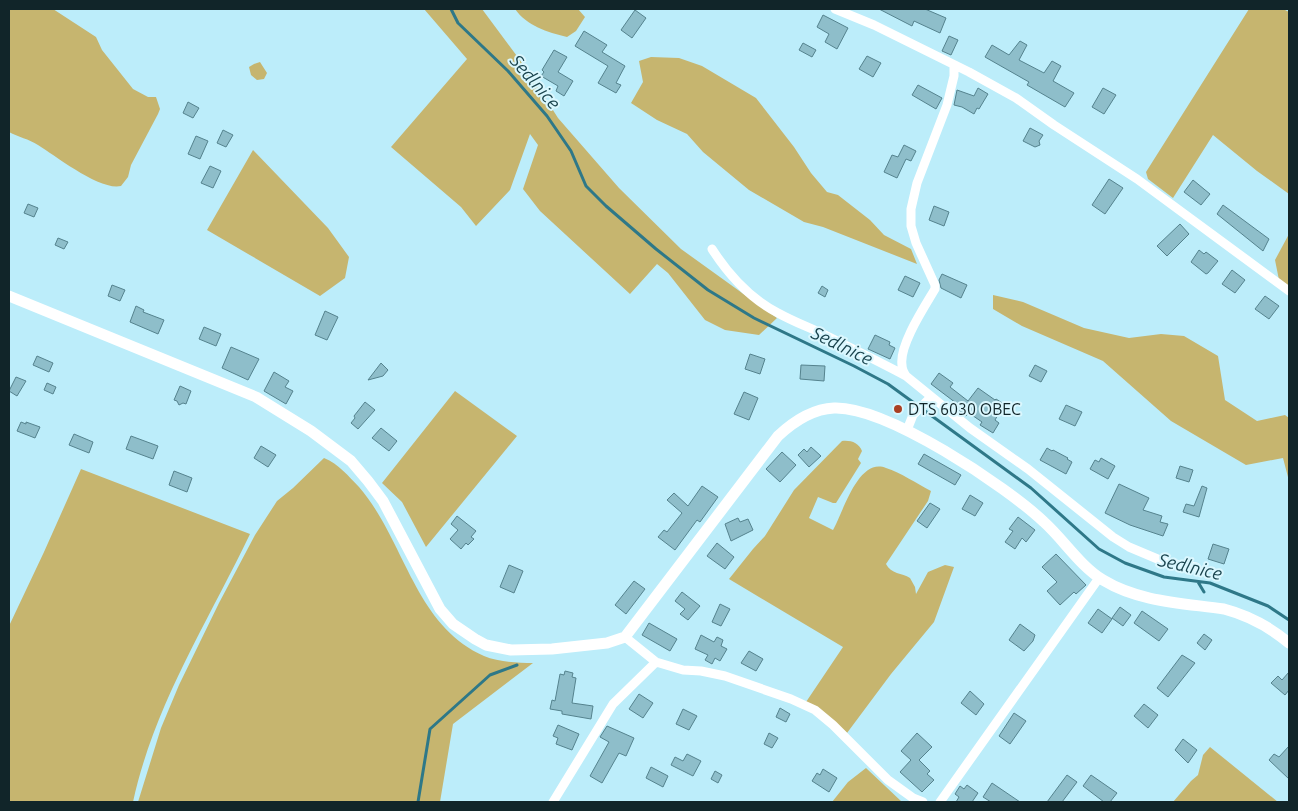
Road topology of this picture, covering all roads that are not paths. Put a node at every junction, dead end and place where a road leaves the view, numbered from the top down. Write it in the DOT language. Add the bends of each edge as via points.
graph roads {
  1 [pos="835,9"];
  2 [pos="954,65"];
  3 [pos="712,249"];
  4 [pos="1289,291"];
  5 [pos="9,296"];
  6 [pos="906,376"];
  7 [pos="929,399"];
  8 [pos="907,430"];
  9 [pos="1196,567"];
  10 [pos="1099,578"];
  11 [pos="625,637"];
  12 [pos="1289,643"];
  13 [pos="656,662"];
  14 [pos="553,802"];
  15 [pos="923,802"];
  16 [pos="940,802"];
  1 -- 2 [label="street"];
  2 -- 4 [label="street" via="1016,98 1138,179"];
  2 -- 6 [label="street" via="947,105 917,183 911,209 916,243 935,289 905,347 902,366"];
  3 -- 6 [label="street" via="737,280 778,314"];
  5 -- 11 [label="street" via="256,397 311,430 351,461 368,481 383,501 440,609 453,624 475,639 497,648 519,650 607,643"];
  6 -- 7 [label="street"];
  7 -- 8 [label="street" via="913,415"];
  7 -- 9 [label="street" via="1028,469 1113,537 1167,562"];
  8 -- 10 [label="street" via="964,463 1028,508"];
  8 -- 11 [label="street" via="865,412 844,408 821,410 799,418 778,436"];
  10 -- 12 [label="street" via="1141,596 1236,612"];
  10 -- 16 [label="street"];
  11 -- 13 [label="street"];
  13 -- 14 [label="street" via="614,704"];
  13 -- 15 [label="street" via="725,676 805,705 823,716 888,780"];
}
